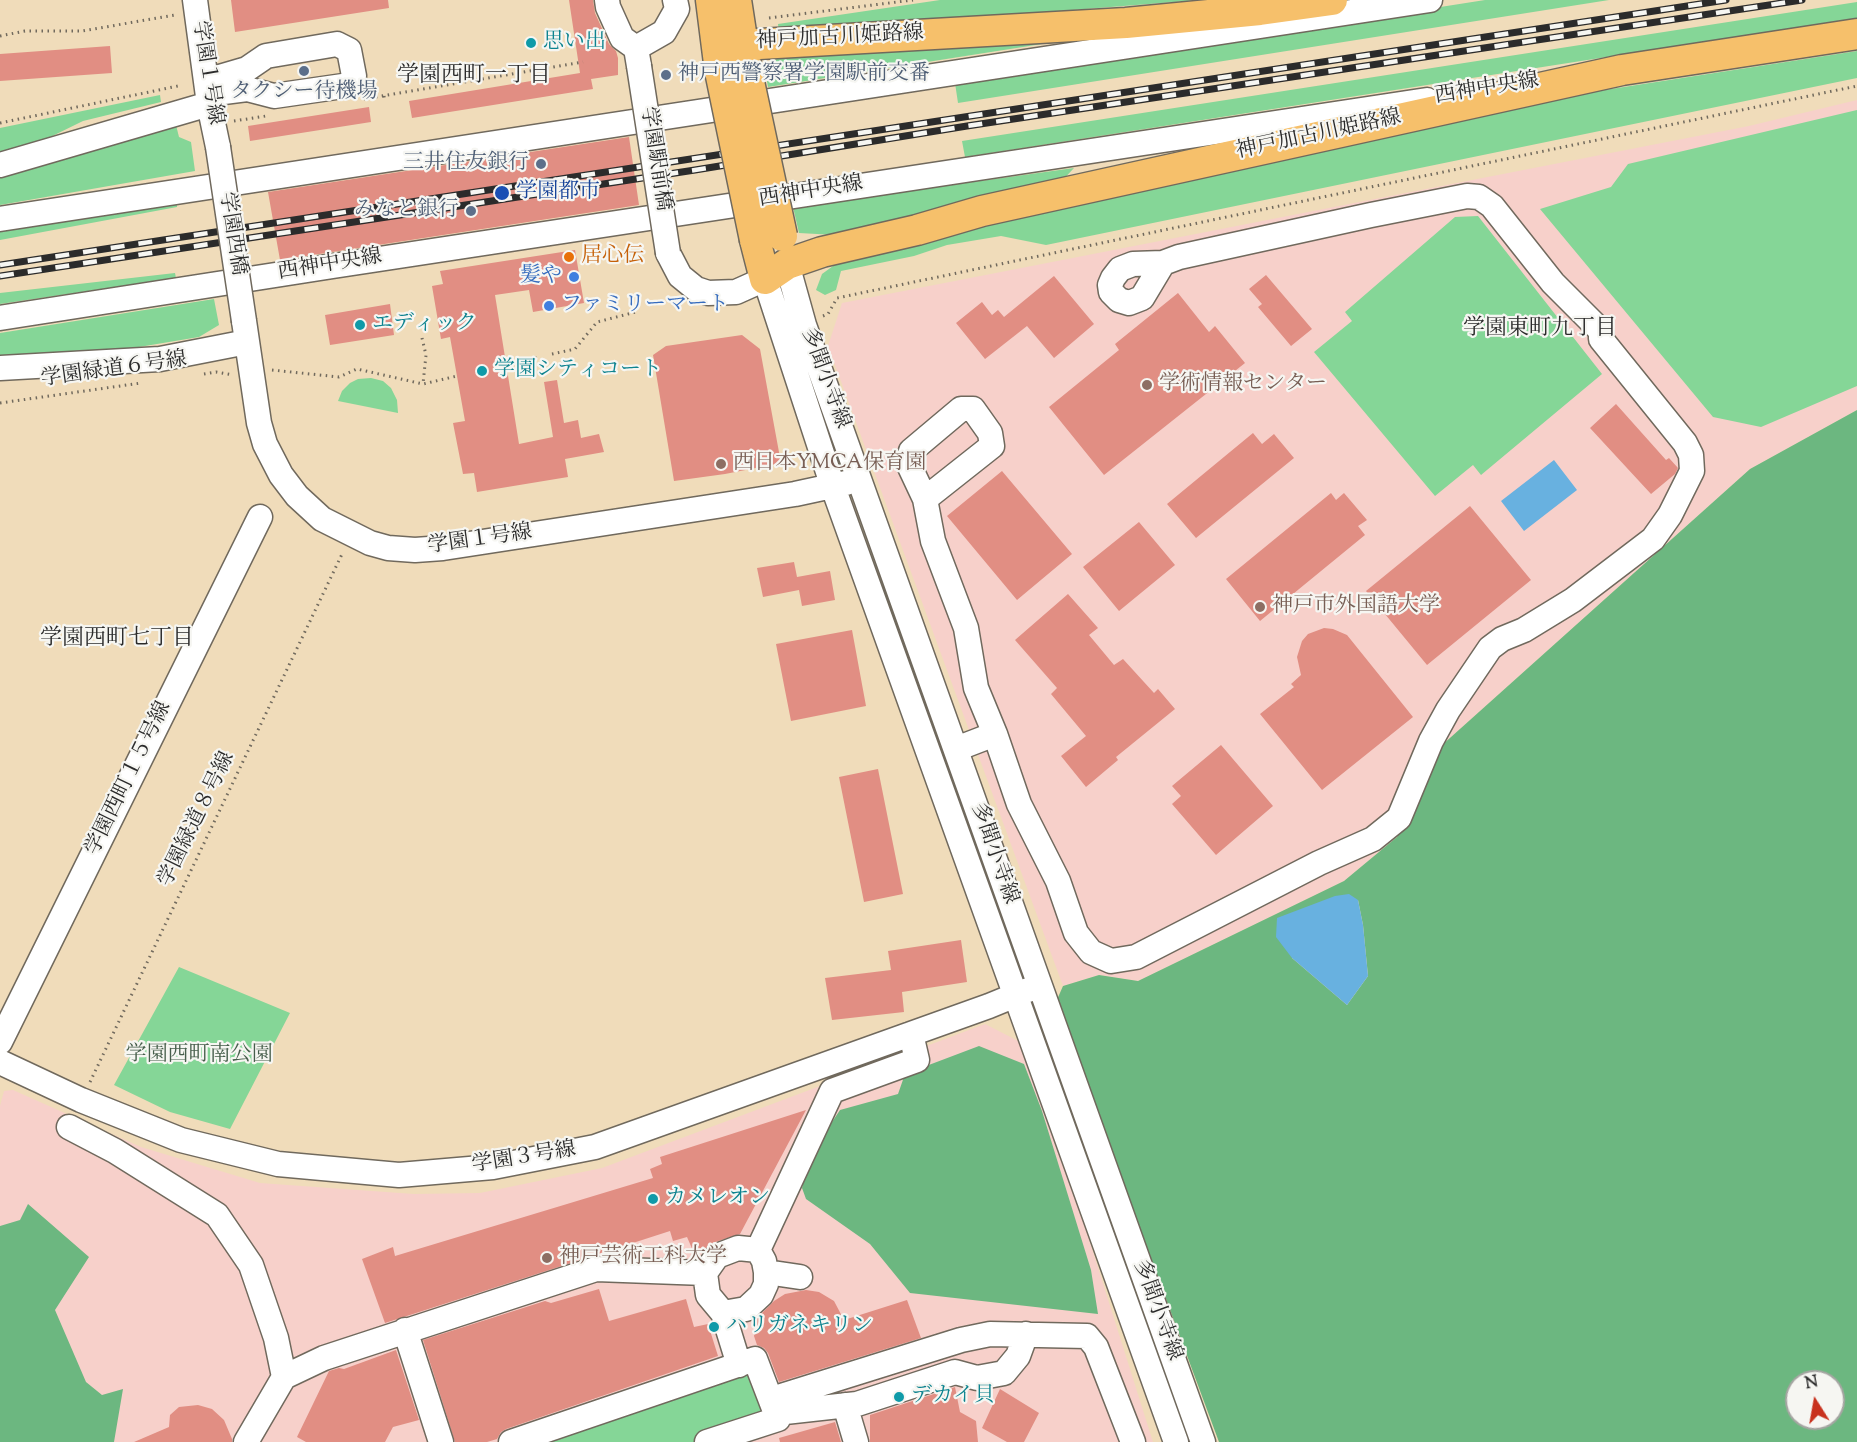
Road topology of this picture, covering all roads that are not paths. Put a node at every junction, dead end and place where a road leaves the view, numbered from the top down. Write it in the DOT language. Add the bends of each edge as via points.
graph roads {
  1 [pos="607,0"];
  2 [pos="675,0"];
  3 [pos="711,0"];
  4 [pos="736,0"];
  5 [pos="1332,0"];
  6 [pos="1430,0"];
  7 [pos="186,8"];
  8 [pos="1857,34"];
  9 [pos="638,57"];
  10 [pos="736,61"];
  11 [pos="1622,70"];
  12 [pos="208,93"];
  13 [pos="218,147"];
  14 [pos="0,165"];
  15 [pos="0,219"];
  16 [pos="772,255"];
  17 [pos="1163,263"];
  18 [pos="0,318"];
  19 [pos="246,332"];
  20 [pos="0,368"];
  21 [pos="860,478"];
  22 [pos="833,487"];
  23 [pos="925,499"];
  24 [pos="260,517"];
  25 [pos="995,734"];
  26 [pos="956,749"];
  27 [pos="1038,986"];
  28 [pos="1015,996"];
  29 [pos="911,1034"];
  30 [pos="0,1042"];
  31 [pos="0,1062"];
  32 [pos="69,1127"];
  33 [pos="762,1261"];
  34 [pos="705,1273"];
  35 [pos="800,1277"];
  36 [pos="723,1313"];
  37 [pos="405,1330"];
  38 [pos="1026,1334"];
  39 [pos="926,1352"];
  40 [pos="739,1365"];
  41 [pos="955,1372"];
  42 [pos="284,1377"];
  43 [pos="845,1405"];
  44 [pos="774,1406"];
  45 [pos="246,1442"];
  46 [pos="441,1442"];
  47 [pos="511,1442"];
  48 [pos="707,1442"];
  49 [pos="856,1442"];
  50 [pos="1133,1442"];
  51 [pos="1176,1442"];
  52 [pos="1203,1442"];
  1 -- 9 [label="street" via="622,38"];
  2 -- 9 [label="street" via="677,9 664,32"];
  3 -- 10 [label="main road, 神戸加古川姫路線"];
  4 -- 10 [label="main road, 神戸加古川姫路線"];
  5 -- 10 [label="main road, 神戸加古川姫路線"];
  6 -- 15 [label="street"];
  7 -- 12 [label="street, 学園１号線"];
  8 -- 11 [label="main road, 神戸加古川姫路線"];
  9 -- 16 [label="street, 学園駅前橋, bridge" via="668,253 680,276 708,293 736,292"];
  10 -- 16 [label="main road, 神戸加古川姫路線, bridge"];
  11 -- 16 [label="main road, 神戸加古川姫路線" via="982,211 822,252"];
  11 -- 18 [label="street, 西神中央線"];
  12 -- 12 [label="street" via="266,57 337,44 349,50 354,76 350,85 274,96 247,89"];
  12 -- 13 [label="street, 学園１号線"];
  12 -- 14 [label="street"];
  13 -- 19 [label="street, 学園西橋, bridge"];
  16 -- 21 [label="street, 多聞小寺線" via="804,325"];
  16 -- 22 [label="street, 多聞小寺線"];
  17 -- 25 [label="street" via="1382,213 1479,197 1492,206 1553,283 1601,331 1601,339 1685,443 1692,471 1653,539 1573,600 1490,648 1431,741 1399,818 1373,839 1136,957 1111,961 1091,952 1076,933 1058,881 1019,804"];
  19 -- 20 [label="street" via="160,359"];
  19 -- 22 [label="street, 学園１号線" via="259,423 281,475 322,519 388,548 443,548"];
  21 -- 22 [label="street, 学園１号線"];
  21 -- 26 [label="street, 多聞小寺線"];
  22 -- 28 [label="street, 多聞小寺線"];
  23 -- 25 [label="street" via="933,541 966,628 976,688"];
  24 -- 30 [label="street, 学園西町１５号線"];
  25 -- 26 [label="street"];
  26 -- 27 [label="street, 多聞小寺線"];
  27 -- 28 [label="street, 学園３号線"];
  27 -- 52 [label="street, 多聞小寺線"];
  28 -- 29 [label="street, 学園３号線"];
  28 -- 51 [label="street, 多聞小寺線"];
  29 -- 31 [label="street, 学園３号線" via="595,1147 493,1167 399,1175 267,1161 181,1140"];
  29 -- 33 [label="street" via="917,1060 832,1090"];
  32 -- 42 [label="street" via="218,1215 251,1265 276,1338"];
  33 -- 34 [label="street" via="738,1248 717,1256"];
  33 -- 35 [label="street"];
  33 -- 36 [label="street" via="766,1284 761,1294 746,1309"];
  34 -- 36 [label="street" via="708,1295"];
  34 -- 37 [label="street" via="596,1269"];
  36 -- 40 [label="street"];
  37 -- 42 [label="street" via="324,1358"];
  37 -- 46 [label="street"];
  38 -- 39 [label="street" via="990,1334"];
  38 -- 41 [label="street" via="1018,1356 1004,1373 977,1378"];
  38 -- 50 [label="street" via="1087,1336 1096,1347"];
  39 -- 41 [label="street"];
  39 -- 44 [label="street"];
  40 -- 44 [label="street" via="755,1359"];
  40 -- 47 [label="street"];
  41 -- 43 [label="street"];
  42 -- 45 [label="street"];
  43 -- 44 [label="street"];
  43 -- 49 [label="street"];
  44 -- 48 [label="street" via="777,1419"];
}
